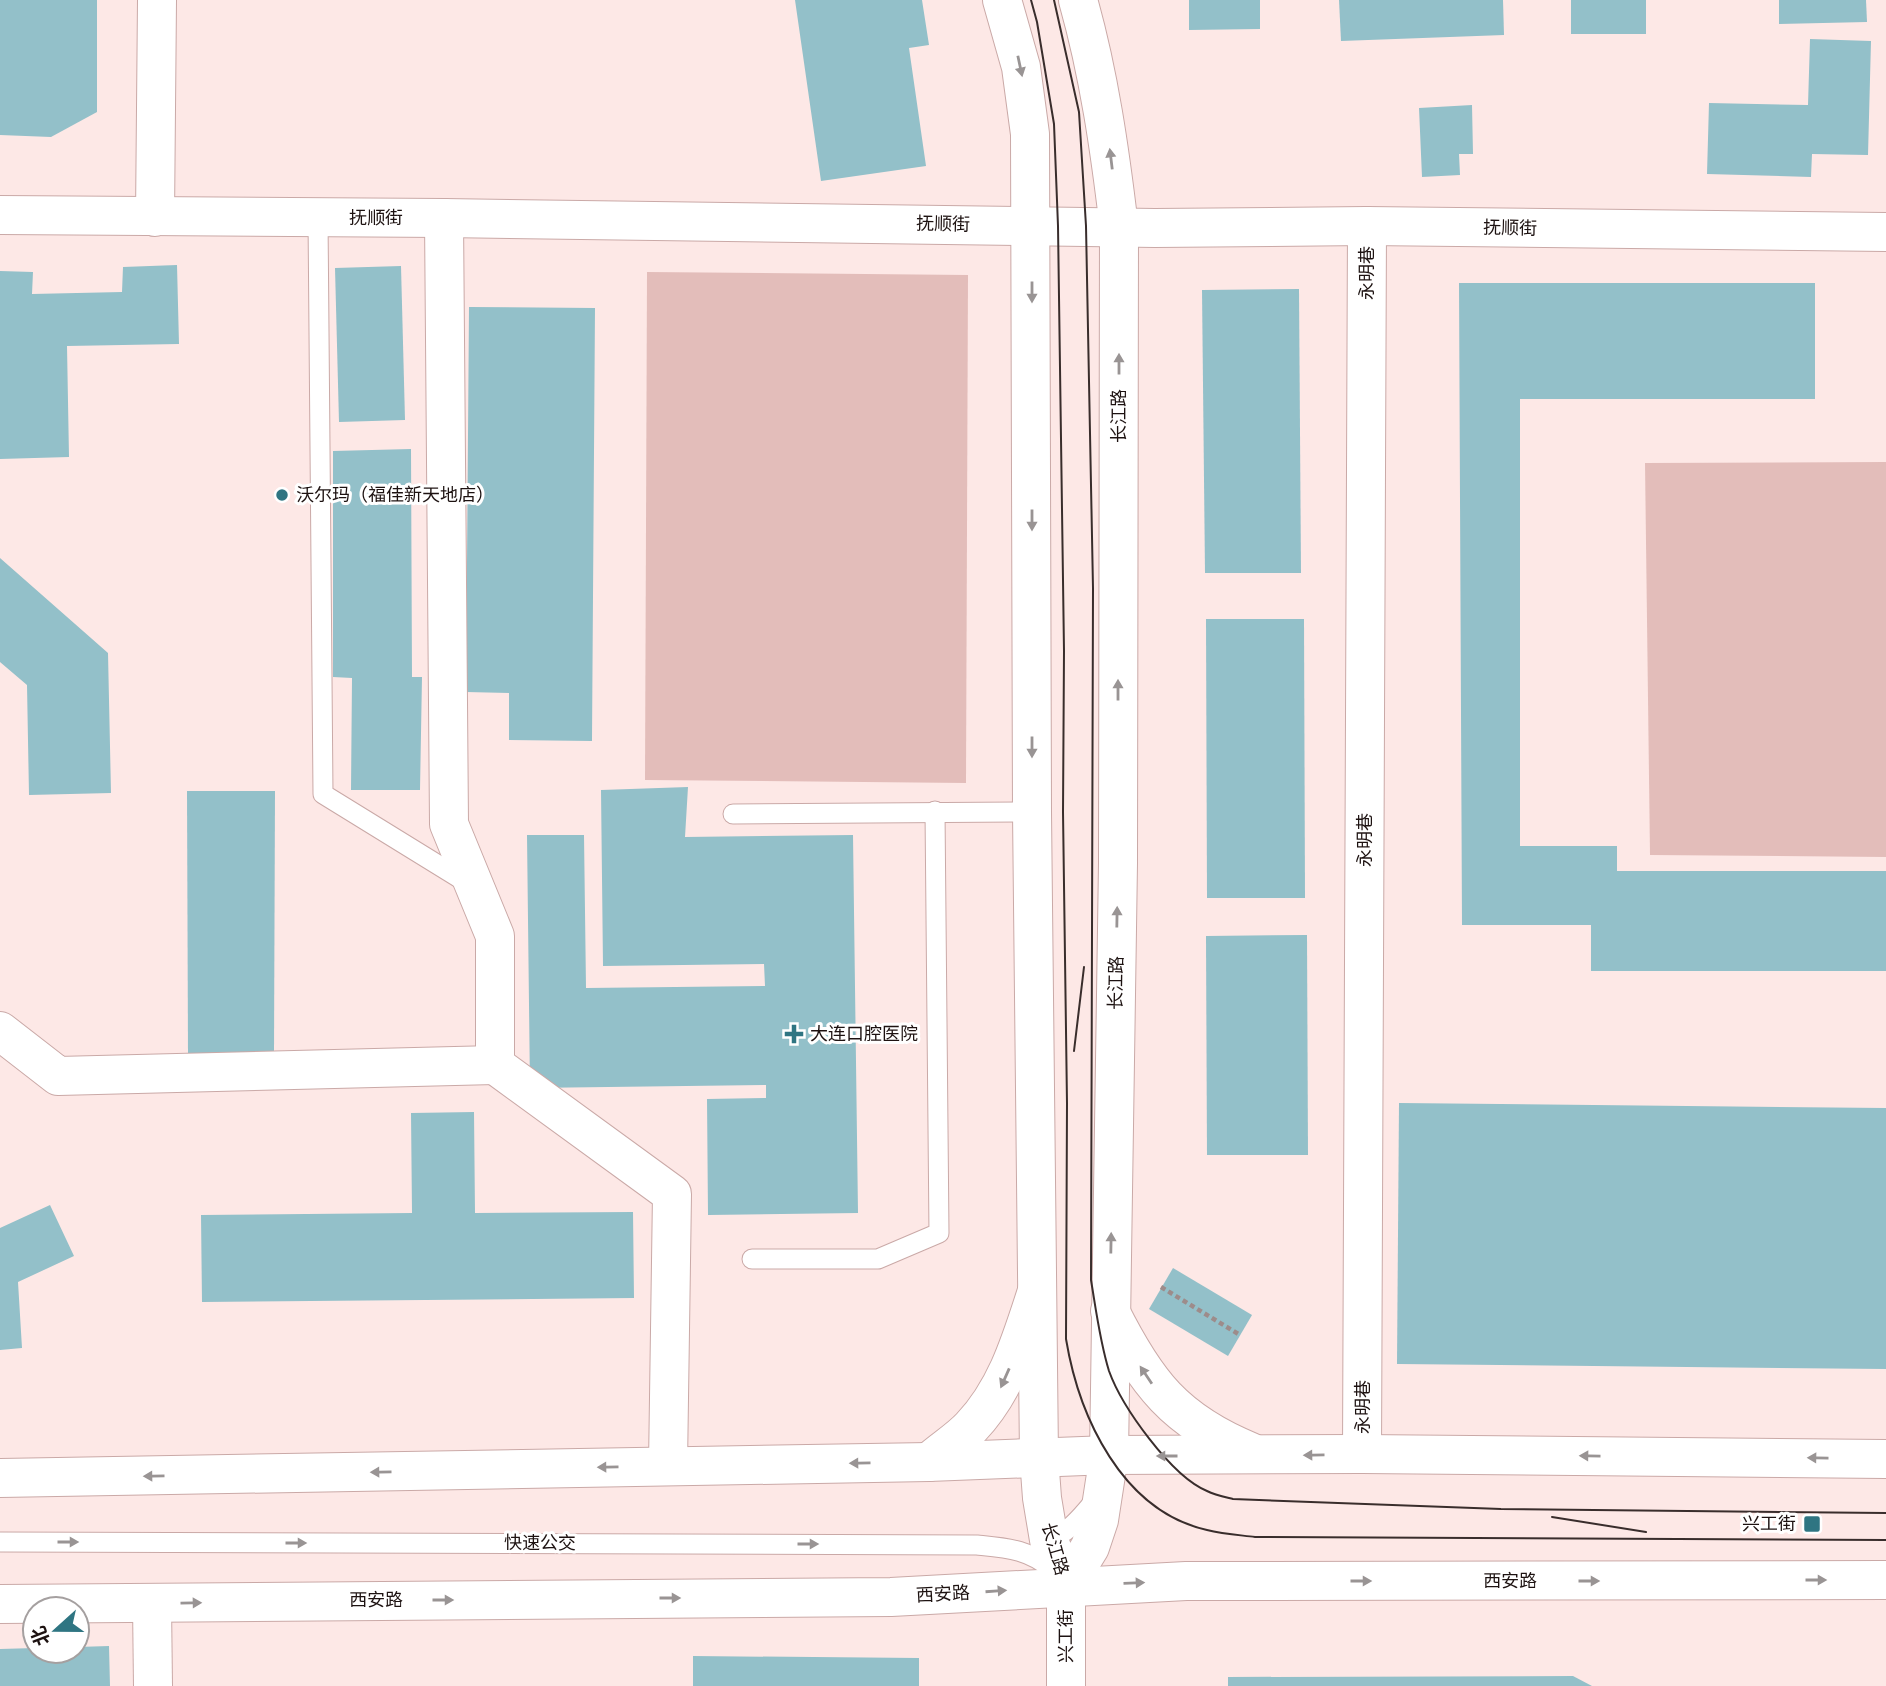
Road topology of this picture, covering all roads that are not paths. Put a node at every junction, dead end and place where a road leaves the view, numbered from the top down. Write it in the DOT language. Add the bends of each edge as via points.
graph roads {
  1 [pos="157,0"];
  2 [pos="1002,0"];
  3 [pos="1078,0"];
  4 [pos="0,215"];
  5 [pos="155,217"];
  6 [pos="318,217"];
  7 [pos="444,218"];
  8 [pos="1031,226"];
  9 [pos="1367,226"];
  10 [pos="1119,227"];
  11 [pos="1886,232"];
  12 [pos="935,811"];
  13 [pos="1032,812"];
  14 [pos="733,814"];
  15 [pos="475,888"];
  16 [pos="0,1031"];
  17 [pos="495,1065"];
  18 [pos="752,1259"];
  19 [pos="1037,1291"];
  20 [pos="1110,1311"];
  21 [pos="1362,1454"];
  22 [pos="1260,1455"];
  23 [pos="1039,1457"];
  24 [pos="1886,1459"];
  25 [pos="929,1462"];
  26 [pos="668,1466"];
  27 [pos="1106,1474"];
  28 [pos="0,1478"];
  29 [pos="1049,1540"];
  30 [pos="0,1542"];
  31 [pos="977,1545"];
  32 [pos="1886,1580"];
  33 [pos="1066,1586"];
  34 [pos="0,1604"];
  35 [pos="152,1604"];
  36 [pos="153,1686"];
  37 [pos="1066,1686"];
  1 -- 5 [label="main road"];
  2 -- 8 [label="main road, 长江路, one-way" via="1021,66 1030,134"];
  10 -- 3 [label="main road, 长江路, one-way" via="1109,144"];
  4 -- 5 [label="main road, 抚顺街"];
  5 -- 6 [label="main road, 抚顺街"];
  6 -- 7 [label="main road, 抚顺街"];
  6 -- 15 [label="lane" via="323,794"];
  7 -- 8 [label="main road, 抚顺街"];
  7 -- 15 [label="main road" via="449,824"];
  8 -- 10 [label="main road, 抚顺街"];
  8 -- 13 [label="main road, 长江路, one-way"];
  9 -- 10 [label="main road, 抚顺街"];
  9 -- 11 [label="main road, 抚顺街"];
  9 -- 21 [label="main road, 永明巷"];
  20 -- 10 [label="main road, 长江路, one-way" via="1118,863"];
  12 -- 13 [label="lane"];
  12 -- 14 [label="lane"];
  12 -- 18 [label="lane" via="939,1233 878,1259"];
  13 -- 19 [label="main road, 长江路"];
  15 -- 17 [label="main road" via="495,936"];
  16 -- 17 [label="main road" via="58,1076"];
  17 -- 26 [label="main road" via="672,1194"];
  19 -- 23 [label="main road, 长江路"];
  19 -- 25 [label="main road, one-way" via="1000,1390 970,1427"];
  22 -- 20 [label="main road, one-way" via="1221,1440 1155,1388 1131,1354"];
  20 -- 27 [label="main road, 长江路"];
  21 -- 22 [label="main road, one-way"];
  24 -- 21 [label="main road, one-way"];
  22 -- 27 [label="main road, one-way"];
  23 -- 25 [label="main road"];
  23 -- 27 [label="main road"];
  23 -- 29 [label="main road, 长江路"];
  25 -- 26 [label="main road, one-way"];
  26 -- 28 [label="main road, one-way"];
  27 -- 29 [label="lane" via="1068,1529"];
  27 -- 33 [label="main road, 长江路" via="1090,1547"];
  29 -- 31 [label="lane"];
  29 -- 33 [label="main road, 长江路"];
  30 -- 31 [label="lane, 快速公交, one-way"];
  31 -- 33 [label="lane, 快速公交" via="1036,1556"];
  33 -- 32 [label="main road, 西安路, one-way" via="1186,1581"];
  35 -- 33 [label="main road, 西安路, one-way" via="891,1597"];
  33 -- 37 [label="main road, 兴工街"];
  34 -- 35 [label="main road, 西安路"];
  35 -- 36 [label="main road"];
}
